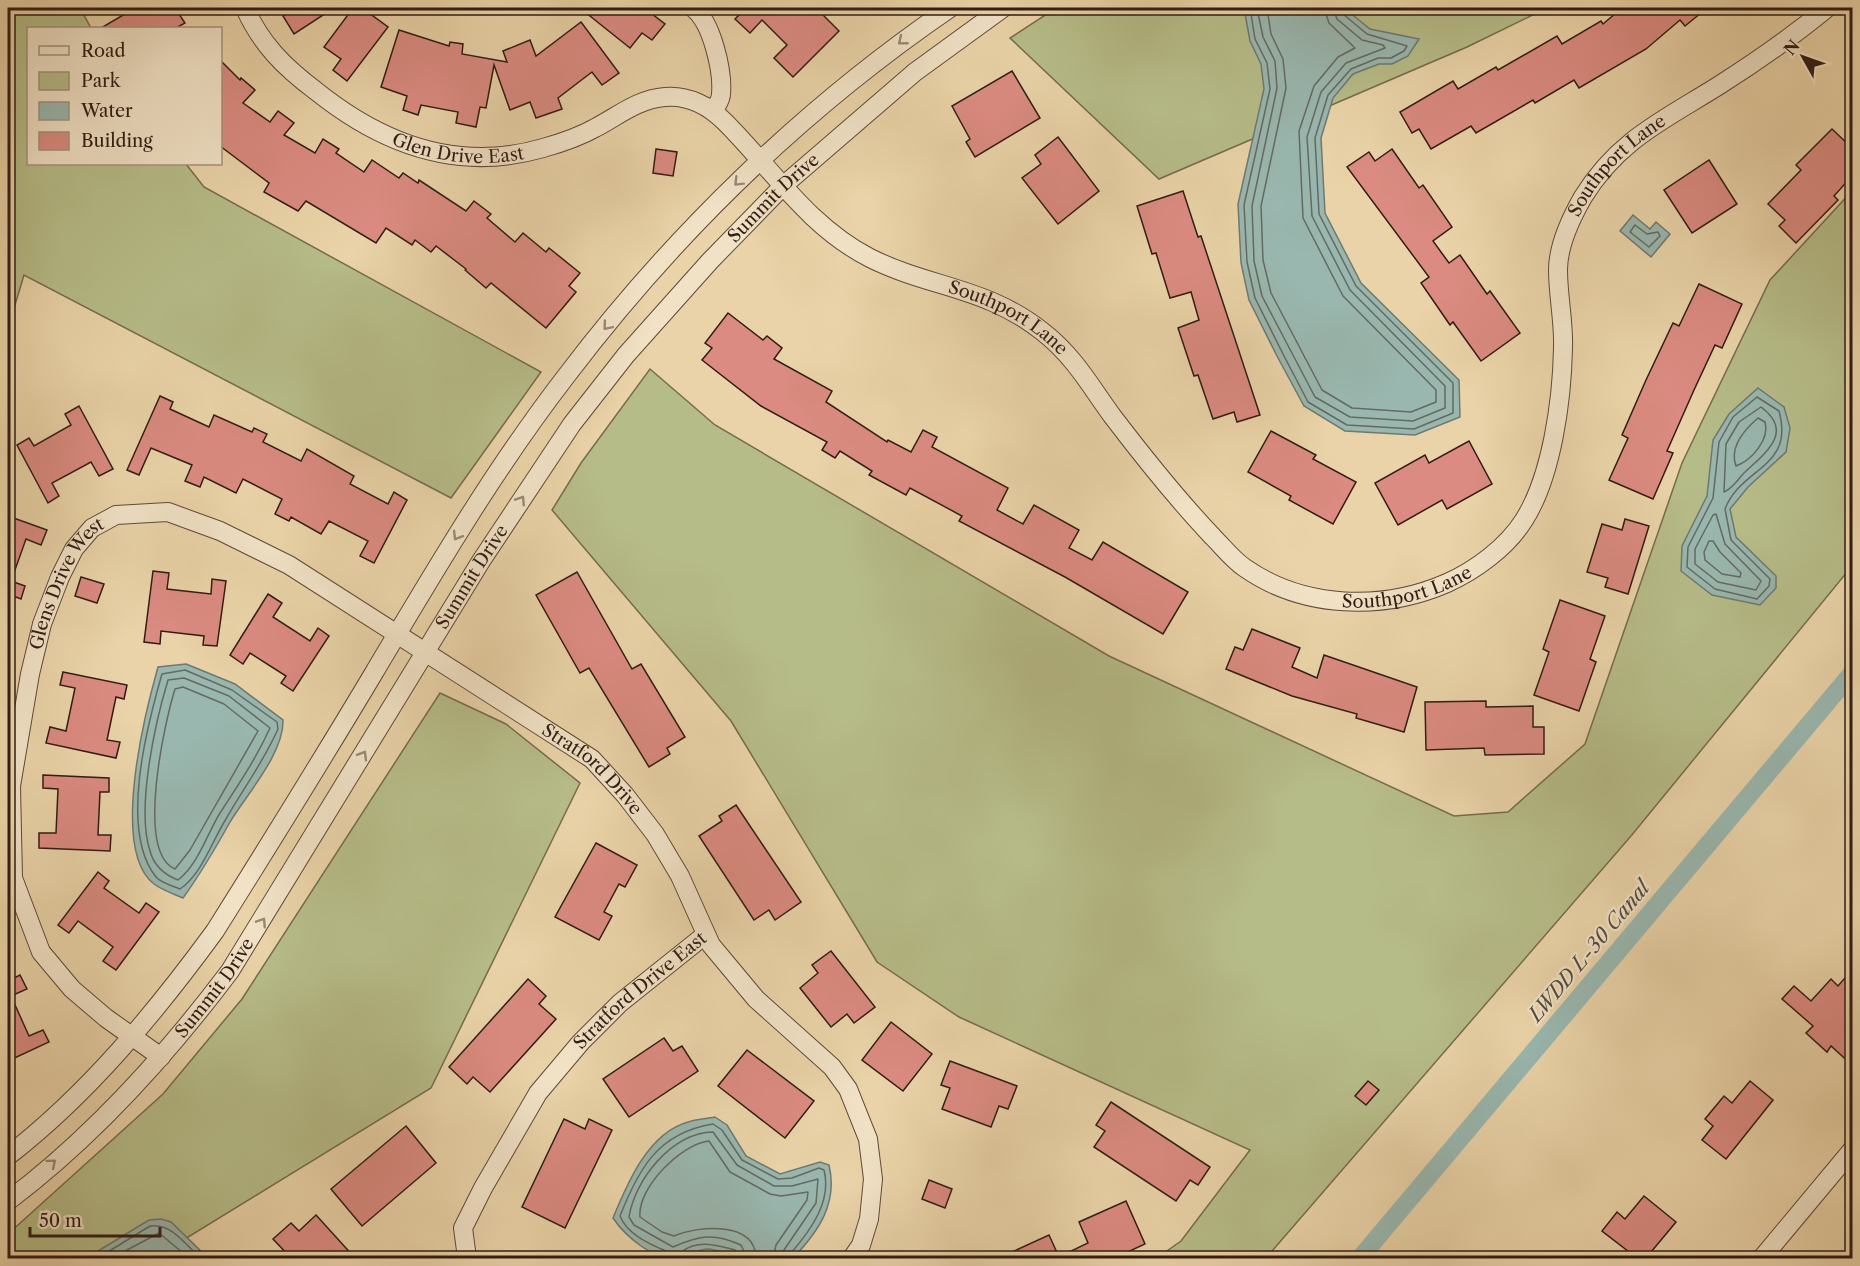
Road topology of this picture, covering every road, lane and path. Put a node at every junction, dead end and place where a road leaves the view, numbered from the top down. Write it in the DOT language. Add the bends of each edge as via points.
graph roads {
  1 [pos="245,8"];
  2 [pos="693,8"];
  3 [pos="950,8"];
  4 [pos="1003,8"];
  5 [pos="1827,8"];
  6 [pos="714,111"];
  7 [pos="761,159"];
  8 [pos="784,186"];
  9 [pos="397,634"];
  10 [pos="426,652"];
  11 [pos="705,934"];
  12 [pos="132,1036"];
  13 [pos="160,1057"];
  14 [pos="1852,1150"];
  15 [pos="8,1156"];
  16 [pos="8,1201"];
  17 [pos="467,1258"];
  18 [pos="852,1258"];
  19 [pos="1762,1258"];
  1 -- 6 [label="street, Glen Drive East" via="259,35 284,66 343,113 398,142 443,154 495,156 536,151 595,128 640,102 664,97 691,100"];
  2 -- 6 [label="street" via="709,30 717,60 721,96"];
  3 -- 7 [label="street, Summit Drive, one-way" via="815,111"];
  4 -- 8 [label="street, Summit Drive" via="915,72"];
  5 -- 8 [label="street, Southport Lane" via="1767,54 1637,135 1595,178 1575,213 1558,260 1563,351 1560,397 1552,443 1527,517 1499,549 1479,564 1454,580 1399,599 1326,600 1298,593 1245,569 1187,510 1144,458 1080,368 1046,334 995,301 900,271 867,256 817,221"];
  6 -- 7 [label="street, Glen Drive East"];
  7 -- 8 [label="street, Glen Drive East"];
  7 -- 9 [label="street, Summit Drive, one-way" via="658,265 567,375 503,465"];
  10 -- 8 [label="street, Summit Drive, one-way" via="572,424 626,355"];
  9 -- 10 [label="street, Glens Drive West"];
  9 -- 12 [label="street, Summit Drive" via="215,931 173,989"];
  9 -- 12 [label="street, Glens Drive West" via="289,565 220,531 168,512 116,515 92,528 74,549 42,624 30,674 11,786 13,878 41,952 72,989"];
  10 -- 11 [label="street, Stratford Drive" via="592,759 655,834 680,876"];
  13 -- 10 [label="street, Summit Drive, one-way" via="230,971"];
  11 -- 17 [label="street, Stratford Drive East" via="620,1003 538,1093 463,1228"];
  11 -- 18 [label="street, Stratford Drive East" via="756,999 832,1067 860,1113 871,1152 873,1192 861,1245"];
  12 -- 13 [label="street, Glens Drive West"];
  12 -- 15 [label="street, Summit Drive" via="37,1134"];
  16 -- 13 [label="street, Summit Drive, one-way" via="69,1149"];
  14 -- 19 [label="street"];
}
